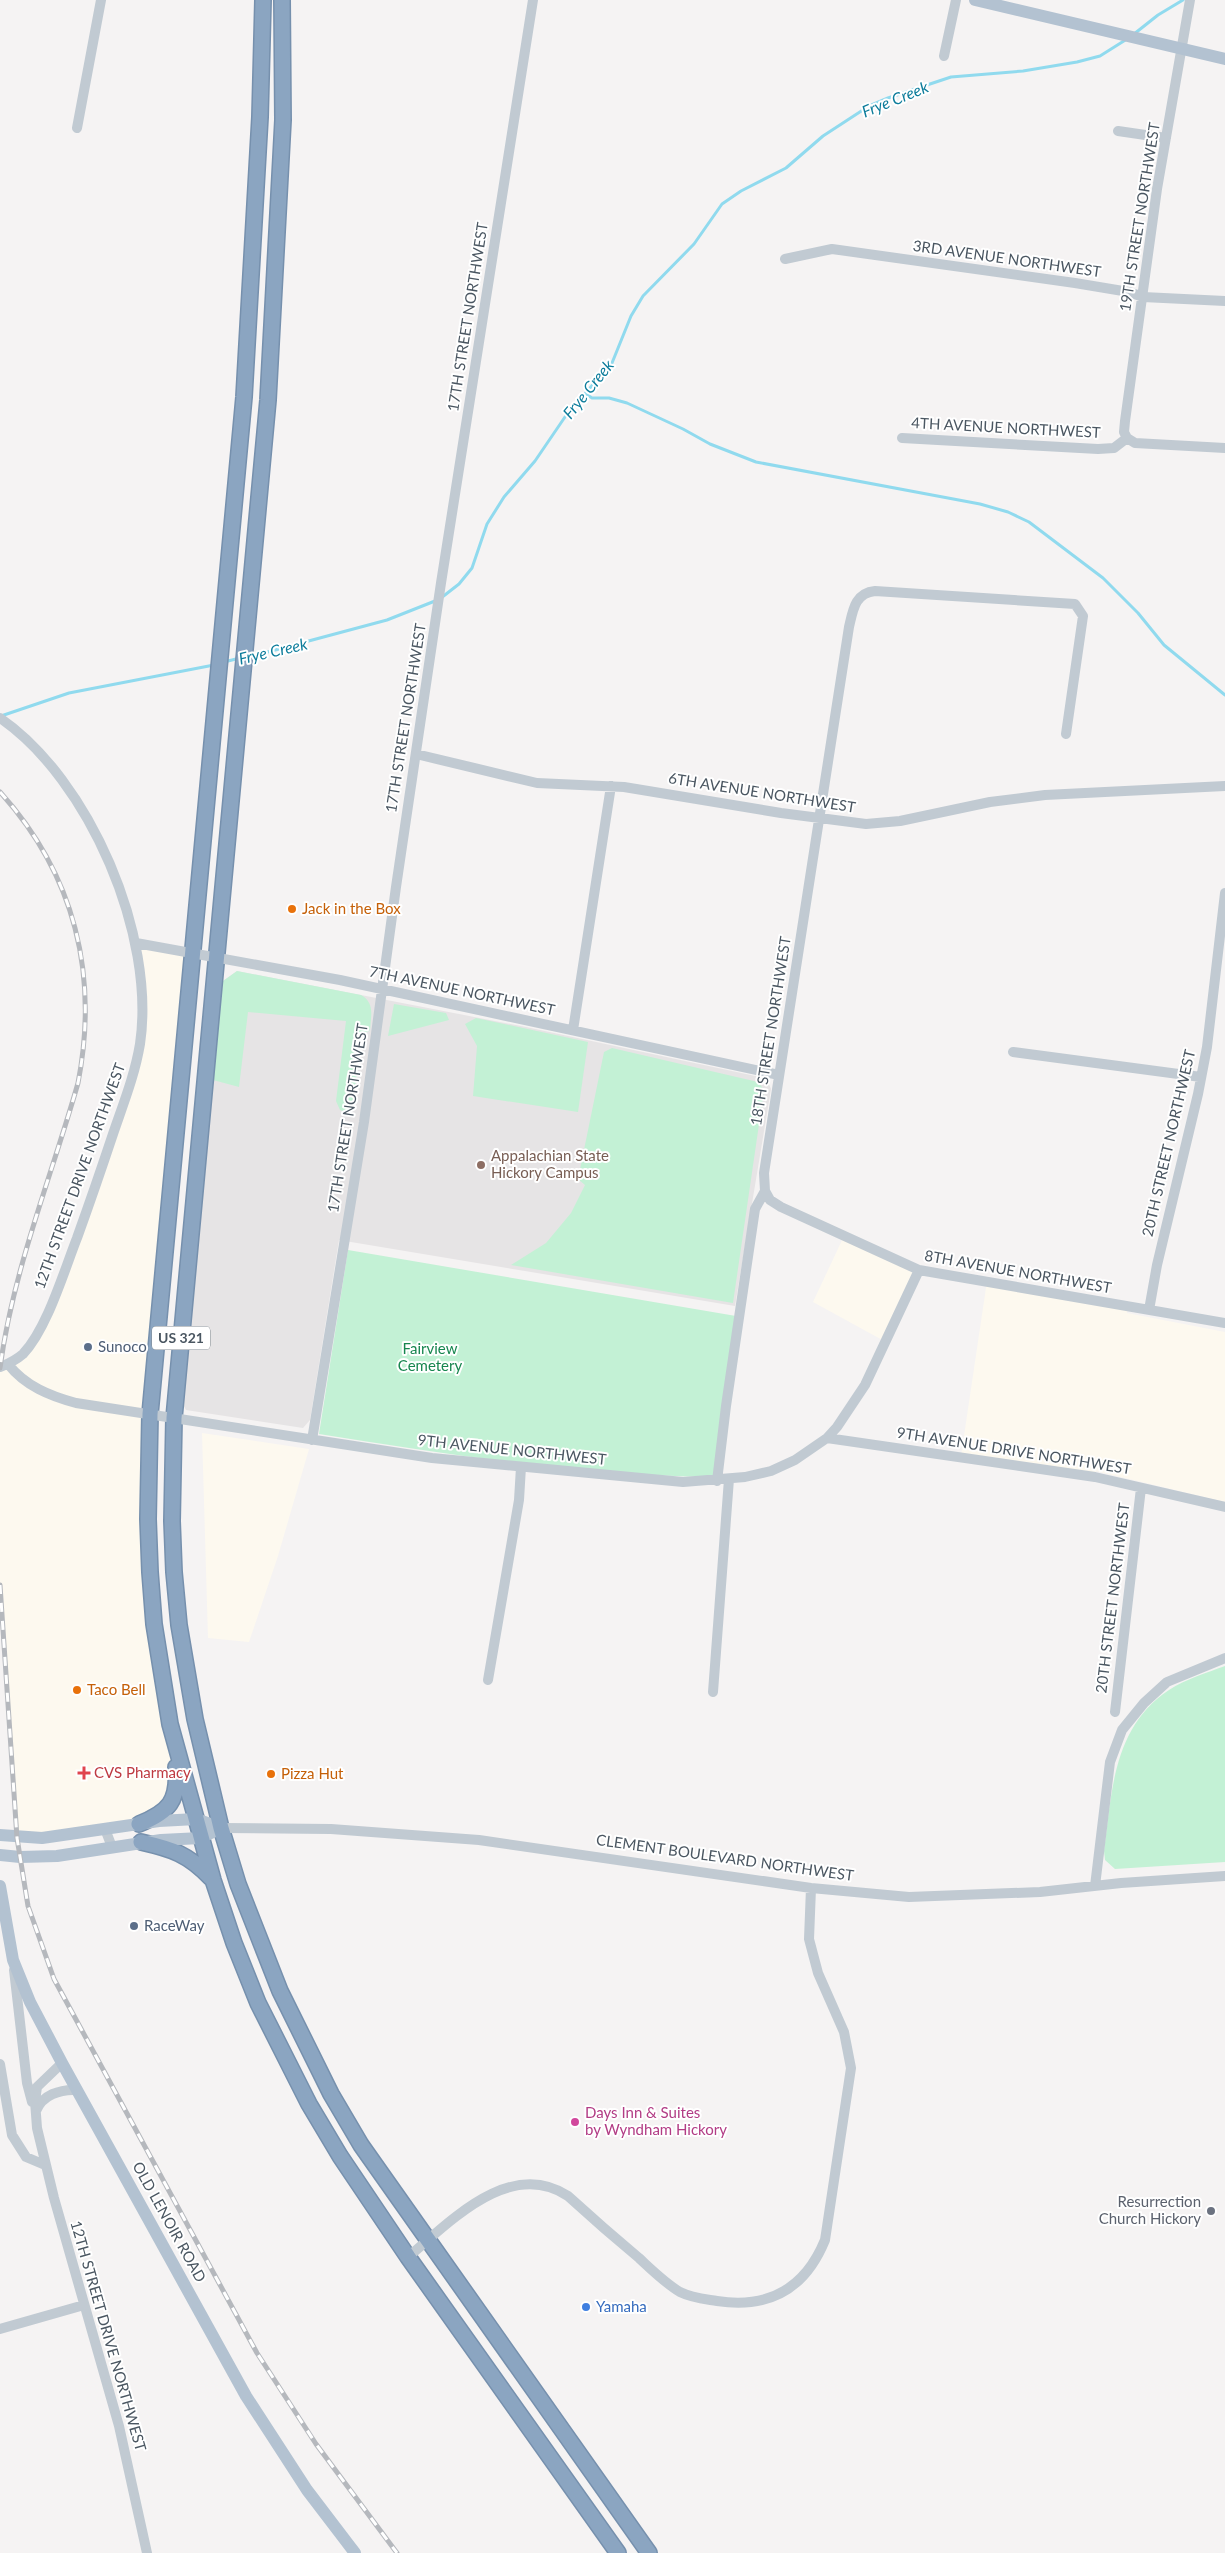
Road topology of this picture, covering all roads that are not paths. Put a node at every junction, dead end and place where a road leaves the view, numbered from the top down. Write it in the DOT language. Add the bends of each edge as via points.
graph roads {
  1 [pos="101,0"];
  2 [pos="263,0"];
  3 [pos="282,0"];
  4 [pos="532,0"];
  5 [pos="956,0"];
  6 [pos="975,0"];
  7 [pos="1190,0"];
  8 [pos="1181,49"];
  9 [pos="944,56"];
  10 [pos="1225,59"];
  11 [pos="77,128"];
  12 [pos="1118,131"];
  13 [pos="1166,138"];
  14 [pos="784,259"];
  15 [pos="1143,297"];
  16 [pos="1225,301"];
  17 [pos="902,438"];
  18 [pos="1127,438"];
  19 [pos="1225,448"];
  20 [pos="0,718"];
  21 [pos="1066,734"];
  22 [pos="416,754"];
  23 [pos="611,786"];
  24 [pos="1225,786"];
  25 [pos="819,819"];
  26 [pos="1225,893"];
  27 [pos="136,943"];
  28 [pos="191,952"];
  29 [pos="215,956"];
  30 [pos="382,990"];
  31 [pos="573,1030"];
  32 [pos="1013,1052"];
  33 [pos="779,1075"];
  34 [pos="1201,1077"];
  35 [pos="765,1191"];
  36 [pos="919,1270"];
  37 [pos="1149,1310"];
  38 [pos="1225,1323"];
  39 [pos="4,1365"];
  40 [pos="150,1414"];
  41 [pos="174,1418"];
  42 [pos="827,1438"];
  43 [pos="312,1440"];
  44 [pos="521,1466"];
  45 [pos="717,1480"];
  46 [pos="729,1480"];
  47 [pos="1141,1488"];
  48 [pos="1225,1507"];
  49 [pos="1225,1658"];
  50 [pos="488,1680"];
  51 [pos="713,1692"];
  52 [pos="1114,1712"];
  53 [pos="174,1738"];
  54 [pos="196,1819"];
  55 [pos="139,1824"];
  56 [pos="222,1828"];
  57 [pos="105,1829"];
  58 [pos="0,1835"];
  59 [pos="201,1838"];
  60 [pos="140,1842"];
  61 [pos="112,1847"];
  62 [pos="0,1855"];
  63 [pos="1225,1876"];
  64 [pos="213,1880"];
  65 [pos="0,1886"];
  66 [pos="1095,1886"];
  67 [pos="811,1888"];
  68 [pos="13,1960"];
  69 [pos="62,2063"];
  70 [pos="0,2064"];
  71 [pos="77,2090"];
  72 [pos="36,2117"];
  73 [pos="45,2165"];
  74 [pos="427,2241"];
  75 [pos="408,2257"];
  76 [pos="84,2305"];
  77 [pos="0,2329"];
  78 [pos="147,2553"];
  79 [pos="355,2553"];
  80 [pos="618,2553"];
  81 [pos="648,2553"];
  1 -- 11 [label="street"];
  2 -- 28 [label="highway, US 321" via="258,164 244,397"];
  3 -- 29 [label="highway, US 321" via="283,120 268,400"];
  4 -- 22 [label="street, 17TH STREET NORTHWEST"];
  5 -- 9 [label="street"];
  6 -- 8 [label="main road"];
  7 -- 8 [label="street, 19TH STREET NORTHWEST"];
  8 -- 10 [label="main road"];
  8 -- 13 [label="street, 19TH STREET NORTHWEST"];
  12 -- 13 [label="street"];
  13 -- 15 [label="street, 19TH STREET NORTHWEST"];
  14 -- 15 [label="street, 3RD AVENUE NORTHWEST" via="832,249 1102,288"];
  15 -- 16 [label="street, 3RD AVENUE NORTHWEST"];
  15 -- 18 [label="street, 19TH STREET NORTHWEST" via="1125,420"];
  17 -- 18 [label="street, 4TH AVENUE NORTHWEST" via="1098,449 1114,448"];
  18 -- 19 [label="street" via="1134,443"];
  20 -- 27 [label="street, 12TH STREET DRIVE NORTHWEST" via="48,761 76,800 115,880"];
  21 -- 25 [label="street, 18TH STREET NORTHWEST" via="1083,616 1075,604 869,592 854,606"];
  22 -- 23 [label="street, 6TH AVENUE NORTHWEST" via="537,783"];
  22 -- 30 [label="street, 17TH STREET NORTHWEST"];
  23 -- 25 [label="street, 6TH AVENUE NORTHWEST"];
  23 -- 31 [label="street"];
  24 -- 25 [label="street, 6TH AVENUE NORTHWEST" via="1045,795 883,823"];
  25 -- 33 [label="street, 18TH STREET NORTHWEST"];
  26 -- 34 [label="street, 20TH STREET NORTHWEST"];
  27 -- 28 [label="street, 7TH AVENUE NORTHWEST"];
  27 -- 39 [label="street, 12TH STREET DRIVE NORTHWEST" via="142,1025 132,1081 72,1252 44,1320 22,1354"];
  28 -- 29 [label="street, 7TH AVENUE NORTHWEST"];
  28 -- 40 [label="highway, US 321"];
  29 -- 30 [label="street, 7TH AVENUE NORTHWEST"];
  29 -- 41 [label="highway, US 321"];
  30 -- 31 [label="street, 7TH AVENUE NORTHWEST"];
  30 -- 43 [label="street, 17TH STREET NORTHWEST" via="364,1122"];
  31 -- 33 [label="street, 7TH AVENUE NORTHWEST"];
  32 -- 34 [label="street"];
  33 -- 35 [label="street, 18TH STREET NORTHWEST" via="764,1172"];
  34 -- 37 [label="street, 20TH STREET NORTHWEST"];
  35 -- 36 [label="street, 8TH AVENUE NORTHWEST" via="770,1200 781,1208"];
  35 -- 45 [label="street, 18TH STREET NORTHWEST" via="755,1209"];
  36 -- 37 [label="street, 8TH AVENUE NORTHWEST"];
  36 -- 42 [label="street, 9TH AVENUE NORTHWEST" via="865,1385"];
  37 -- 38 [label="street, 8TH AVENUE NORTHWEST"];
  39 -- 40 [label="street, 9TH AVENUE NORTHWEST" via="27,1383 58,1398"];
  40 -- 41 [label="street, 9TH AVENUE NORTHWEST"];
  40 -- 53 [label="highway, US 321" via="148,1519 154,1624"];
  41 -- 43 [label="street, 9TH AVENUE NORTHWEST"];
  41 -- 56 [label="highway, US 321" via="172,1521 179,1625 195,1720"];
  42 -- 46 [label="street, 9TH AVENUE NORTHWEST" via="783,1466"];
  42 -- 47 [label="street, 9TH AVENUE DRIVE NORTHWEST" via="1095,1477"];
  43 -- 44 [label="street, 9TH AVENUE NORTHWEST" via="416,1456"];
  44 -- 45 [label="street, 9TH AVENUE NORTHWEST" via="684,1482"];
  44 -- 50 [label="street" via="519,1500"];
  45 -- 46 [label="street, 9TH AVENUE NORTHWEST"];
  46 -- 51 [label="street"];
  47 -- 48 [label="street, 9TH AVENUE DRIVE NORTHWEST"];
  47 -- 52 [label="street, 20TH STREET NORTHWEST"];
  49 -- 66 [label="street" via="1167,1682 1122,1730 1110,1762"];
  53 -- 54 [label="highway, US 321"];
  53 -- 55 [label="highway" via="175,1795 168,1808"];
  54 -- 55 [label="main road, CLEMENT BOULEVARD NORTHWEST"];
  54 -- 56 [label="main road, CLEMENT BOULEVARD NORTHWEST"];
  54 -- 59 [label="highway, US 321"];
  55 -- 57 [label="main road, CLEMENT BOULEVARD NORTHWEST"];
  56 -- 59 [label="main road, CLEMENT BOULEVARD NORTHWEST"];
  56 -- 67 [label="street, CLEMENT BOULEVARD NORTHWEST" via="340,1829 479,1840"];
  56 -- 74 [label="highway, US 321" via="258,1938 302,2037 361,2145"];
  57 -- 58 [label="main road, CLEMENT BOULEVARD NORTHWEST" via="42,1838"];
  57 -- 61 [label="street"];
  59 -- 60 [label="main road, CLEMENT BOULEVARD NORTHWEST"];
  59 -- 64 [label="highway, US 321"];
  60 -- 61 [label="main road, CLEMENT BOULEVARD NORTHWEST"];
  60 -- 64 [label="highway" via="181,1853"];
  61 -- 62 [label="main road, CLEMENT BOULEVARD NORTHWEST" via="57,1856"];
  63 -- 66 [label="street, CLEMENT BOULEVARD NORTHWEST"];
  64 -- 75 [label="highway, US 321" via="234,1943 281,2051 340,2156"];
  65 -- 68 [label="main road, OLD LENOIR ROAD"];
  66 -- 67 [label="street, CLEMENT BOULEVARD NORTHWEST" via="944,1898 875,1896"];
  67 -- 74 [label="street" via="809,1939 818,1973 844,2032 851,2068 829,2222 815,2261 804,2276 782,2293 760,2301 734,2304 697,2298 681,2292 568,2196 550,2186 532,2183 510,2185 492,2193"];
  68 -- 69 [label="main road, OLD LENOIR ROAD" via="30,2002"];
  68 -- 72 [label="street" via="27,2083"];
  69 -- 71 [label="main road, OLD LENOIR ROAD"];
  69 -- 72 [label="street" via="37,2087"];
  70 -- 73 [label="street" via="12,2136 26,2157"];
  71 -- 72 [label="street" via="46,2098 39,2104"];
  71 -- 79 [label="main road, OLD LENOIR ROAD" via="246,2396 307,2490"];
  72 -- 73 [label="street, 12TH STREET DRIVE NORTHWEST"];
  73 -- 76 [label="street, 12TH STREET DRIVE NORTHWEST"];
  74 -- 75 [label="street"];
  74 -- 81 [label="highway, US 321"];
  75 -- 80 [label="highway, US 321"];
  76 -- 77 [label="street"];
  76 -- 78 [label="street, 12TH STREET DRIVE NORTHWEST" via="118,2426"];
}
